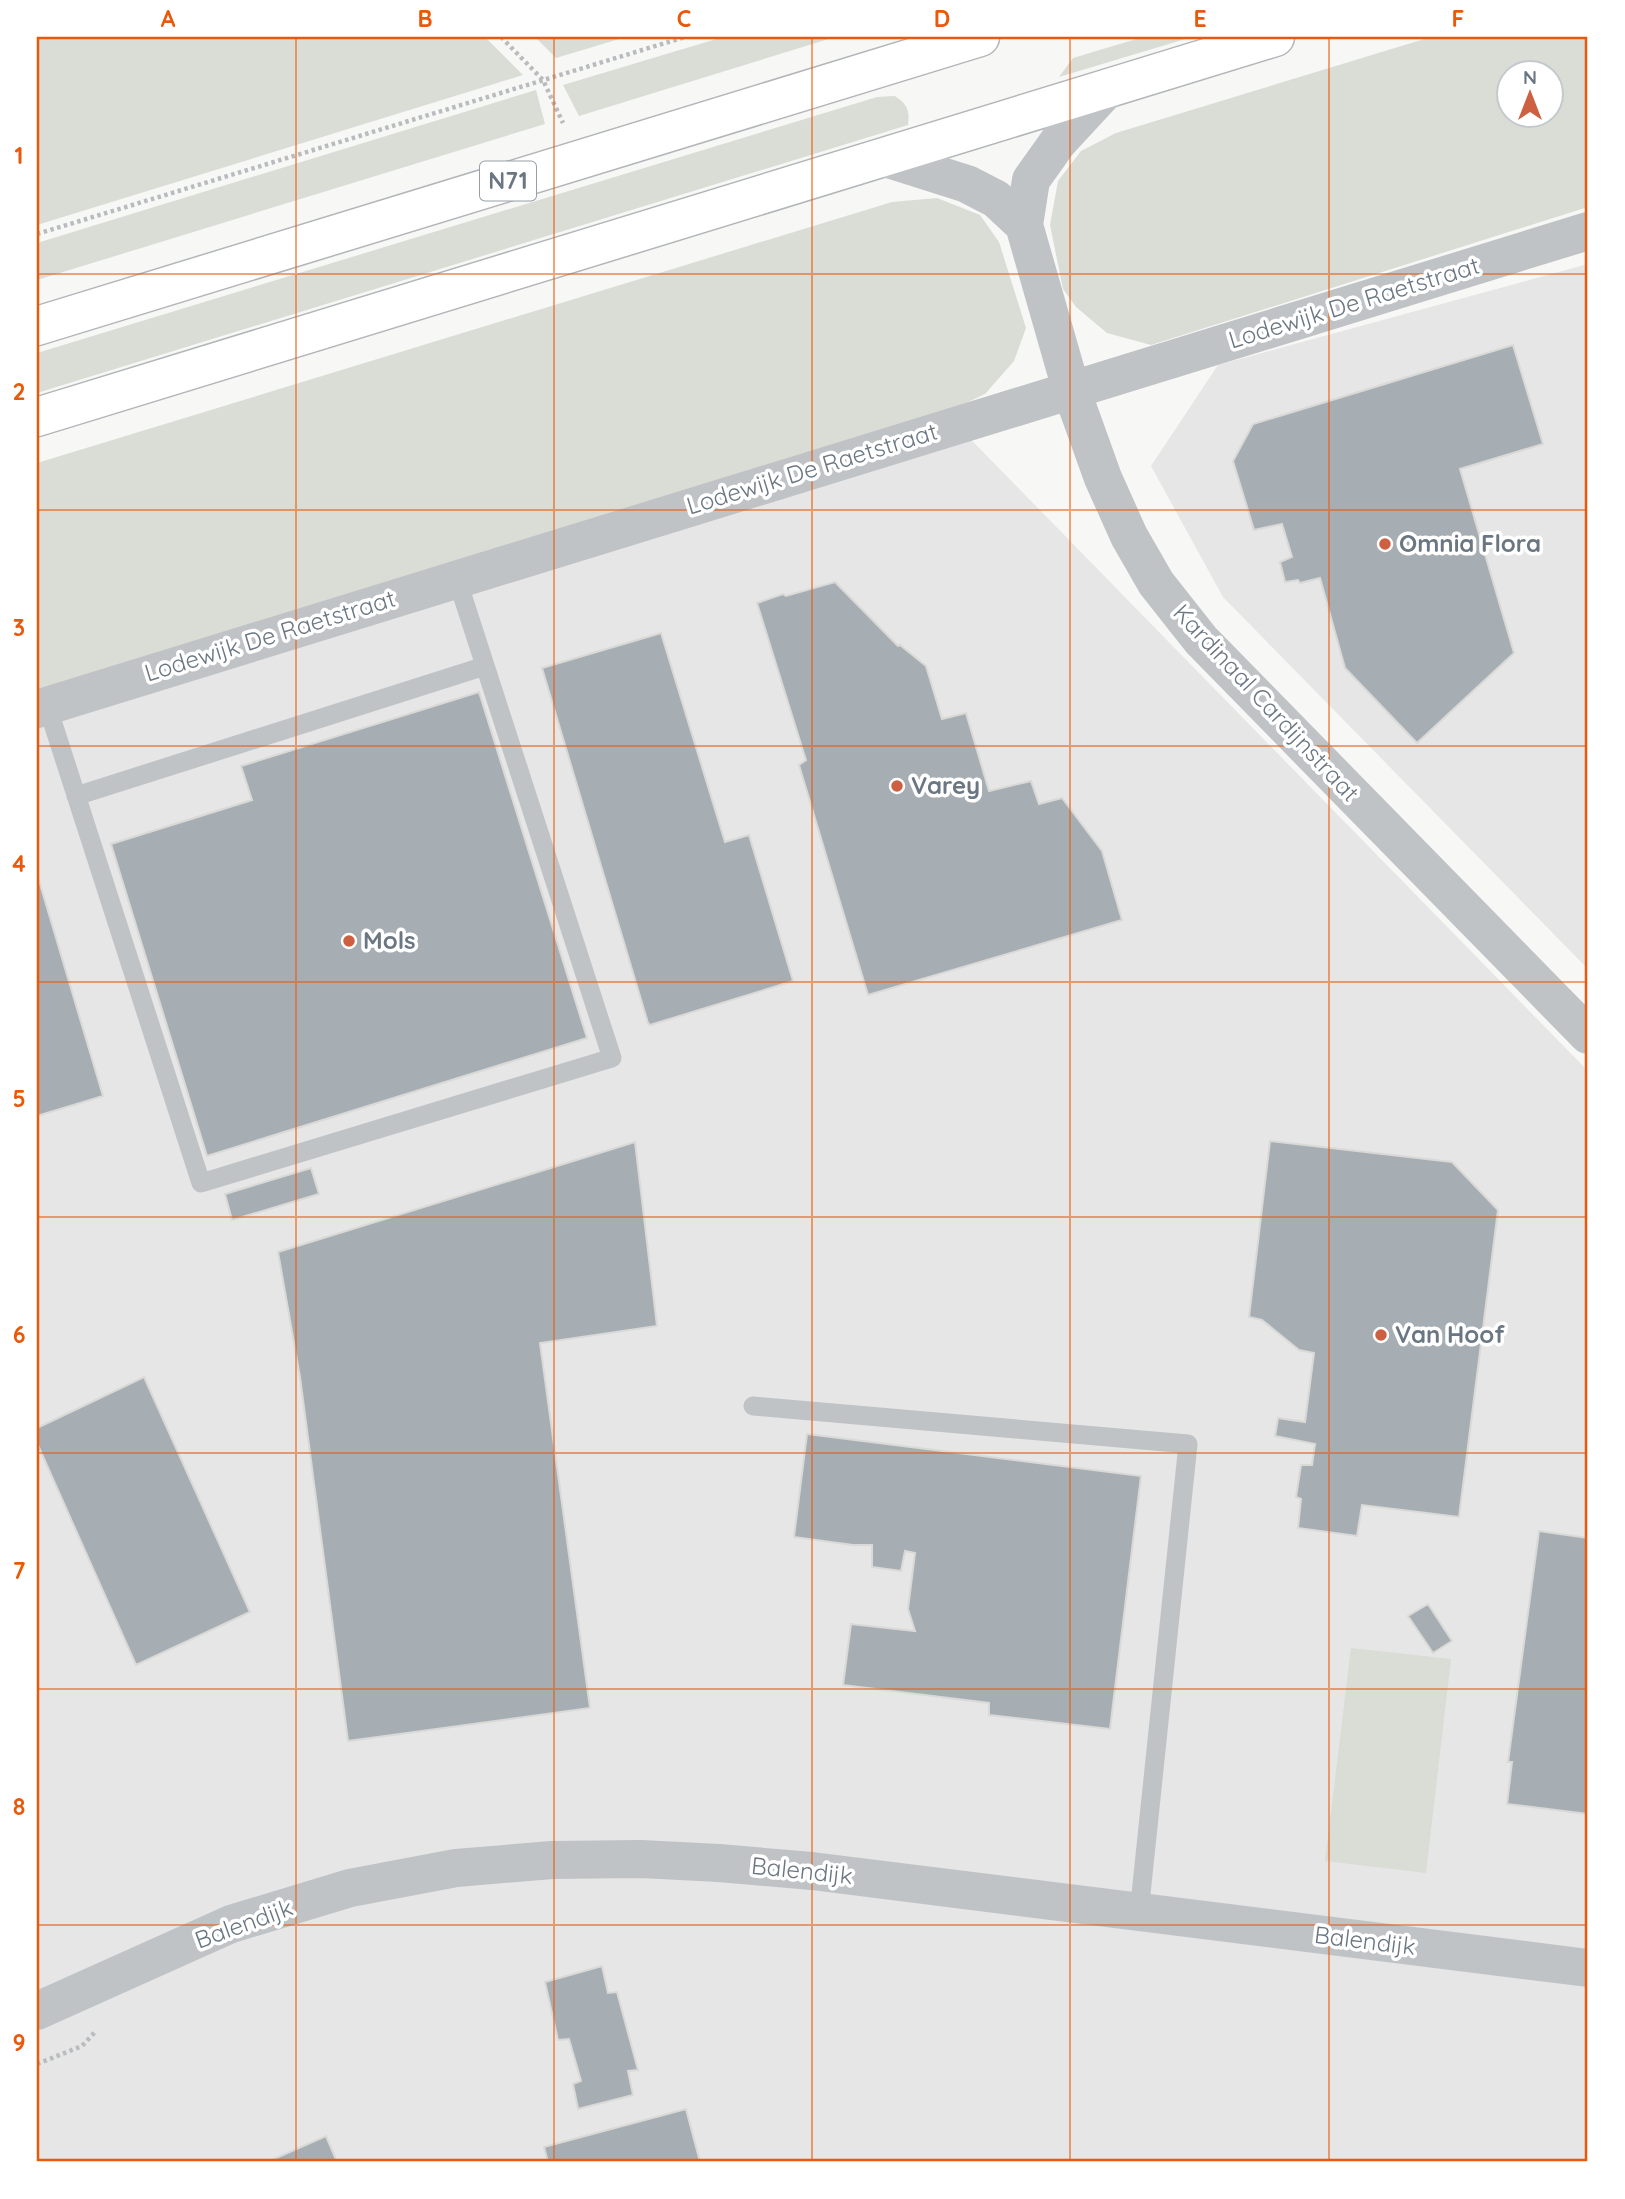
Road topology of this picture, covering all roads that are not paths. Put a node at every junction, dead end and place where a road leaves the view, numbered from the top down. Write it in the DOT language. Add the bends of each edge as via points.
graph roads {
  1 [pos="980,37"];
  2 [pos="1275,37"];
  3 [pos="1108,88"];
  4 [pos="885,158"];
  5 [pos="1024,225"];
  6 [pos="1588,231"];
  7 [pos="37,326"];
  8 [pos="1071,389"];
  9 [pos="37,416"];
  10 [pos="457,579"];
  11 [pos="485,666"];
  12 [pos="42,707"];
  13 [pos="76,796"];
  14 [pos="1588,1035"];
  15 [pos="753,1406"];
  16 [pos="1139,1913"];
  17 [pos="1588,1968"];
  18 [pos="37,2011"];
  1 -- 7 [label="highway, N71"];
  2 -- 3 [label="highway"];
  3 -- 4 [label="highway"];
  3 -- 5 [label="street, Kardinaal Cardijnstraat" via="1058,142 1031,180"];
  4 -- 5 [label="street" via="967,184 996,199"];
  4 -- 9 [label="highway"];
  5 -- 8 [label="street, Kardinaal Cardijnstraat"];
  6 -- 8 [label="street, Lodewijk De Raetstraat"];
  8 -- 10 [label="street, Lodewijk De Raetstraat"];
  8 -- 14 [label="street, Kardinaal Cardijnstraat" via="1129,536 1156,583 1201,640"];
  10 -- 11 [label="lane"];
  10 -- 12 [label="street, Lodewijk De Raetstraat"];
  11 -- 13 [label="lane"];
  11 -- 13 [label="lane" via="612,1058 201,1183"];
  12 -- 13 [label="lane"];
  15 -- 16 [label="lane" via="1188,1444"];
  16 -- 17 [label="street, Balendijk"];
  16 -- 18 [label="street, Balendijk" via="719,1863 552,1860 470,1867 350,1888 231,1924"];
}
